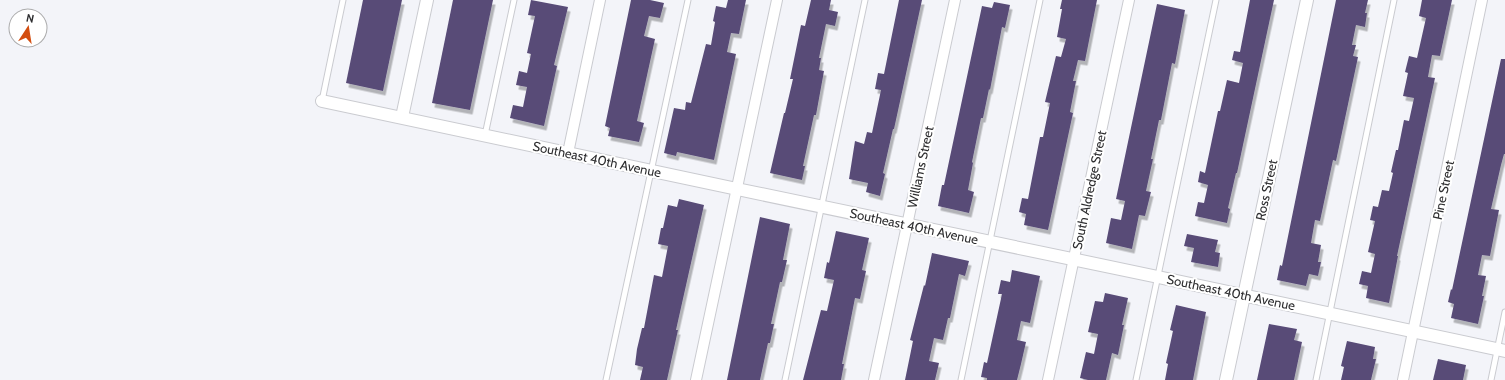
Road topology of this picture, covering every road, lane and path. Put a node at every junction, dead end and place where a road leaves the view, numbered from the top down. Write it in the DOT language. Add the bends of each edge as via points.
graph roads {
  1 [pos="343,0"];
  2 [pos="427,0"];
  3 [pos="514,0"];
  4 [pos="600,0"];
  5 [pos="688,0"];
  6 [pos="777,0"];
  7 [pos="865,0"];
  8 [pos="955,0"];
  9 [pos="1040,0"];
  10 [pos="1129,0"];
  11 [pos="1216,0"];
  12 [pos="1307,0"];
  13 [pos="1394,0"];
  14 [pos="1482,0"];
  15 [pos="322,101"];
  16 [pos="402,117"];
  17 [pos="485,135"];
  18 [pos="568,153"];
  19 [pos="652,170"];
  20 [pos="737,189"];
  21 [pos="822,207"];
  22 [pos="908,225"];
  23 [pos="990,242"];
  24 [pos="1074,260"];
  25 [pos="1158,277"];
  26 [pos="1244,295"];
  27 [pos="1505,312"];
  28 [pos="1330,314"];
  29 [pos="1413,332"];
  30 [pos="1501,350"];
  31 [pos="606,380"];
  32 [pos="696,380"];
  33 [pos="785,380"];
  34 [pos="874,380"];
  35 [pos="961,380"];
  36 [pos="1048,380"];
  37 [pos="1136,380"];
  38 [pos="1226,380"];
  39 [pos="1316,380"];
  40 [pos="1403,380"];
  41 [pos="1491,380"];
  1 -- 15 [label="lane"];
  2 -- 16 [label="street"];
  3 -- 17 [label="lane"];
  4 -- 18 [label="street"];
  5 -- 19 [label="lane"];
  6 -- 20 [label="street"];
  7 -- 21 [label="lane"];
  8 -- 22 [label="street, Williams Street"];
  9 -- 23 [label="lane"];
  10 -- 24 [label="street, South Aldredge Street"];
  11 -- 25 [label="lane"];
  12 -- 26 [label="street, Ross Street"];
  13 -- 28 [label="lane"];
  14 -- 29 [label="street, Pine Street"];
  15 -- 16 [label="street, Southeast 40th Avenue"];
  16 -- 17 [label="street, Southeast 40th Avenue"];
  17 -- 18 [label="street, Southeast 40th Avenue"];
  18 -- 19 [label="street, Southeast 40th Avenue"];
  19 -- 20 [label="street, Southeast 40th Avenue"];
  19 -- 31 [label="lane"];
  20 -- 21 [label="street, Southeast 40th Avenue"];
  20 -- 32 [label="street"];
  21 -- 22 [label="street, Southeast 40th Avenue"];
  21 -- 33 [label="lane"];
  22 -- 23 [label="street, Southeast 40th Avenue"];
  22 -- 34 [label="street, Williams Street"];
  23 -- 24 [label="street, Southeast 40th Avenue"];
  23 -- 35 [label="lane"];
  24 -- 25 [label="street, Southeast 40th Avenue"];
  24 -- 36 [label="street, South Aldredge Street"];
  25 -- 26 [label="street, Southeast 40th Avenue"];
  25 -- 37 [label="lane"];
  26 -- 28 [label="street, Southeast 40th Avenue"];
  26 -- 38 [label="street, Ross Street"];
  27 -- 30 [label="lane"];
  28 -- 29 [label="street, Southeast 40th Avenue"];
  28 -- 39 [label="lane"];
  29 -- 30 [label="street, Southeast 40th Avenue"];
  29 -- 40 [label="street, Pine Street"];
  30 -- 41 [label="lane"];
}
